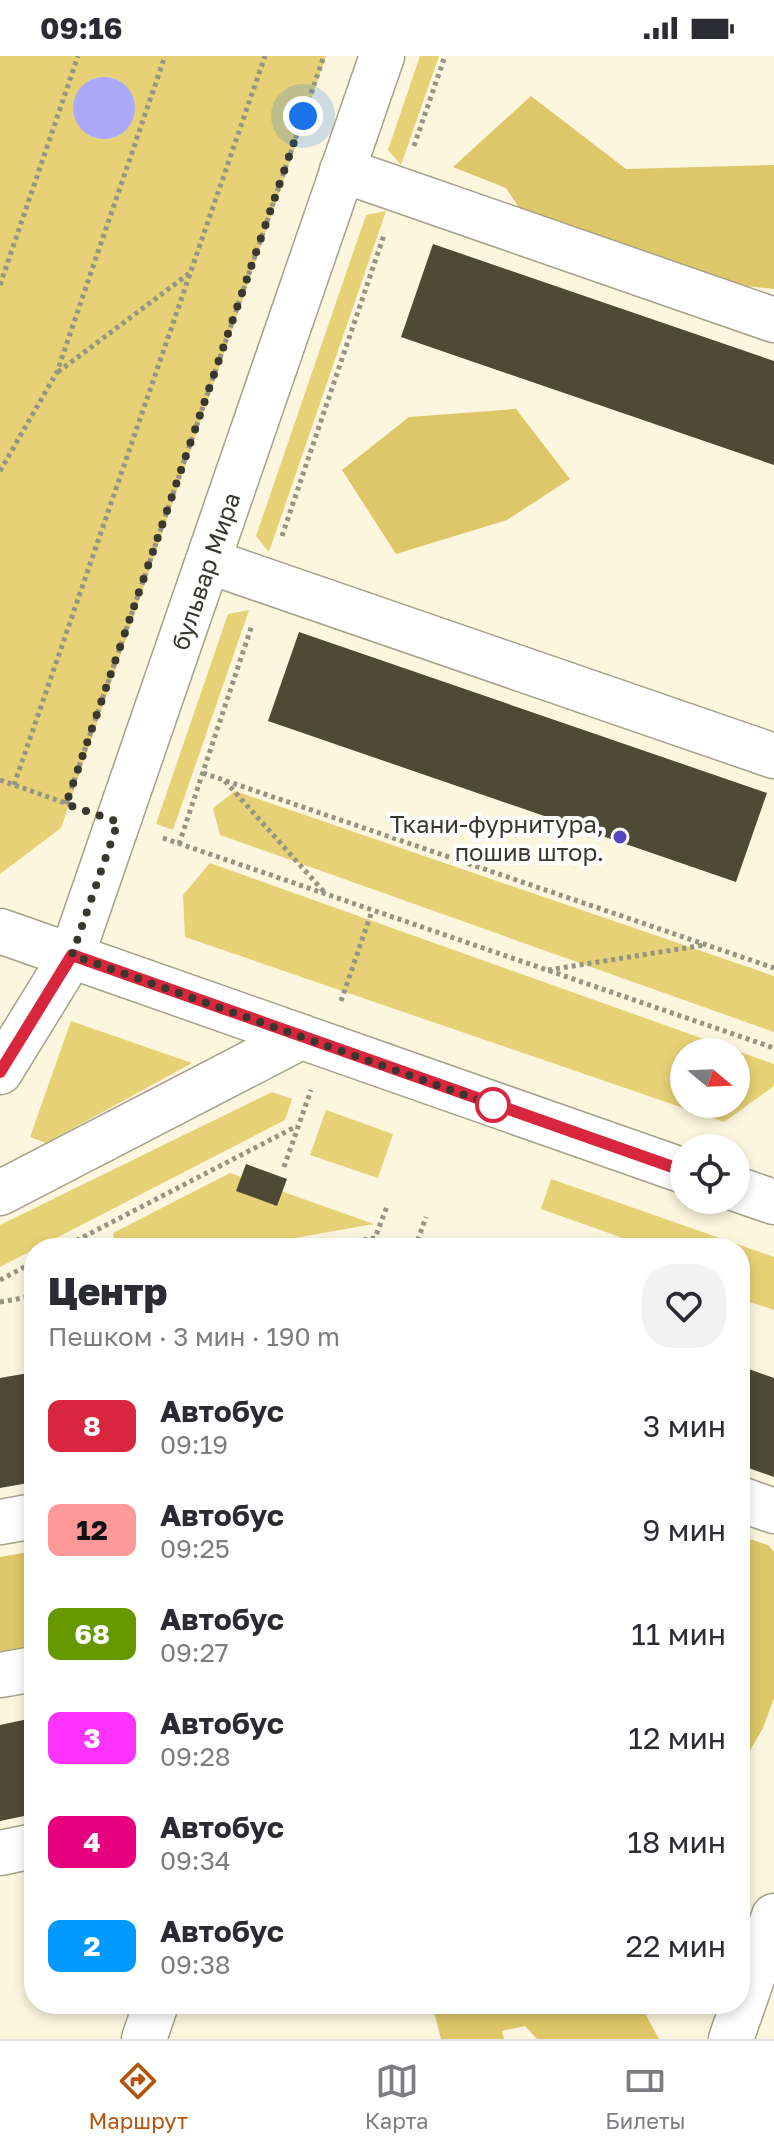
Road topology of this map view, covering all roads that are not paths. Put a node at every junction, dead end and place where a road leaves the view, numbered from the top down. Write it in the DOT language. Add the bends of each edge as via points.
graph roads {
  1 [pos="382,56"];
  2 [pos="342,170"];
  3 [pos="774,320"];
  4 [pos="208,561"];
  5 [pos="774,756"];
  6 [pos="0,931"];
  7 [pos="72,955"];
  8 [pos="314,1042"];
  9 [pos="0,1072"];
  10 [pos="670,1166"];
  11 [pos="0,1193"];
  12 [pos="750,1194"];
  13 [pos="774,1202"];
  14 [pos="750,1503"];
  15 [pos="774,1511"];
  16 [pos="24,1518"];
  17 [pos="0,1522"];
  18 [pos="24,1671"];
  19 [pos="0,1675"];
  20 [pos="24,1848"];
  21 [pos="0,1853"];
  22 [pos="774,1916"];
  23 [pos="750,1974"];
  24 [pos="153,2014"];
  25 [pos="738,2014"];
  26 [pos="144,2039"];
  27 [pos="731,2039"];
  1 -- 2 [label="street, бульвар Мира"];
  2 -- 3 [label="street"];
  2 -- 4 [label="street, бульвар Мира"];
  4 -- 5 [label="street"];
  4 -- 7 [label="street, бульвар Мира"];
  6 -- 7 [label="street"];
  7 -- 8 [label="street"];
  7 -- 9 [label="street, бульвар Мира"];
  8 -- 10 [label="street"];
  8 -- 11 [label="street"];
  12 -- 13 [label="street"];
  14 -- 15 [label="street"];
  16 -- 17 [label="street"];
  18 -- 19 [label="street"];
  20 -- 21 [label="street"];
  22 -- 23 [label="street"];
  24 -- 26 [label="street"];
  25 -- 27 [label="street"];
}
